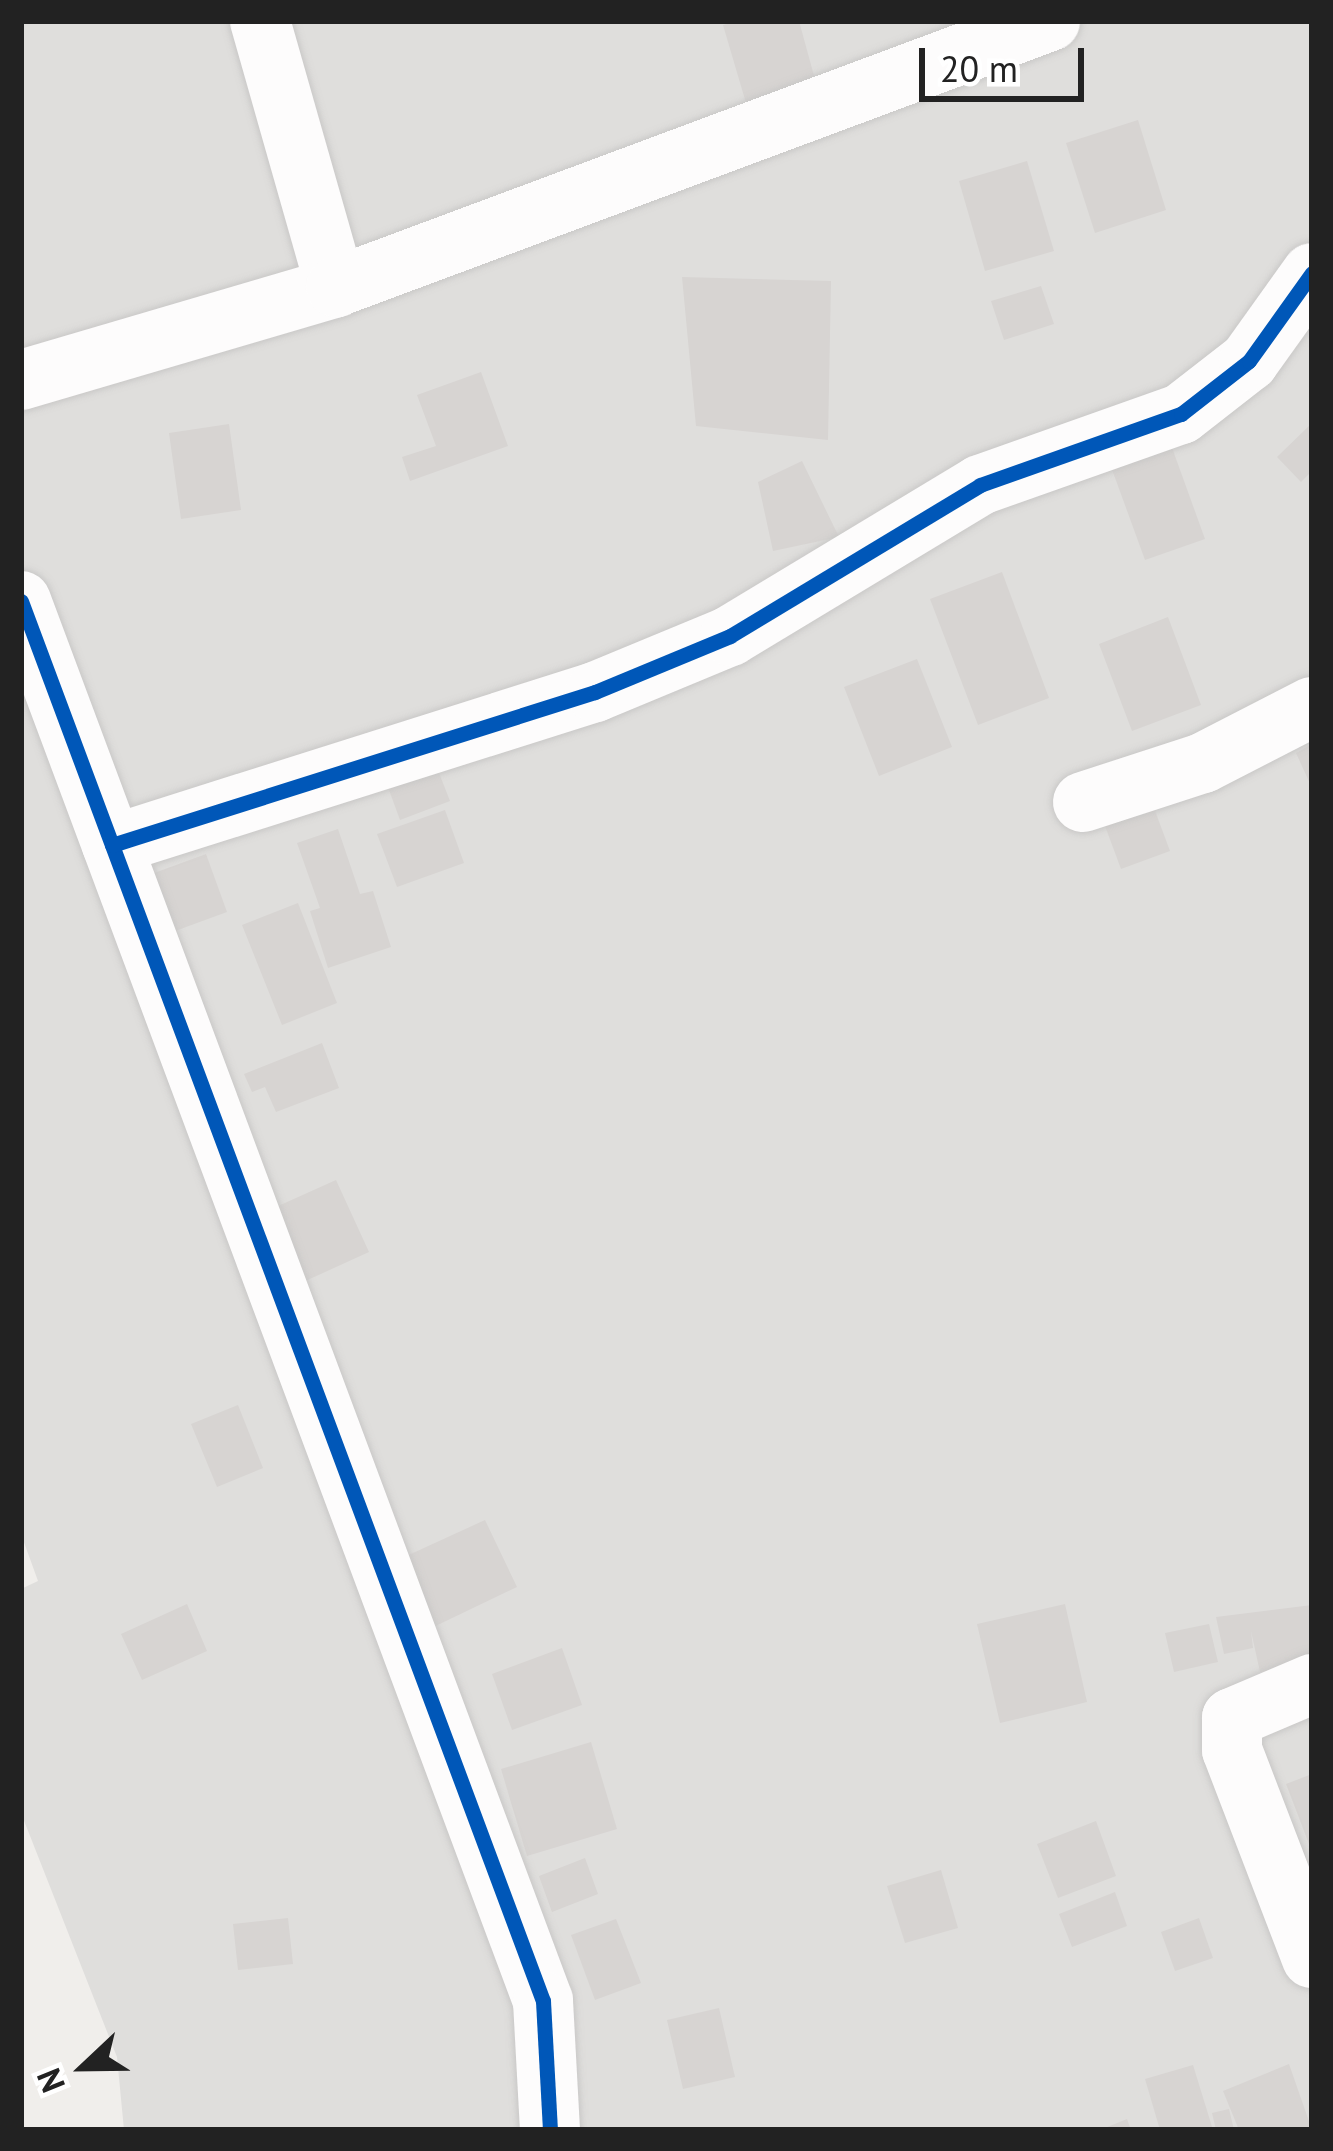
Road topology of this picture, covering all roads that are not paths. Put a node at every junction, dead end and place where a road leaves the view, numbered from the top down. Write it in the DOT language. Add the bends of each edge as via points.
graph roads {
  1 [pos="260,21"];
  2 [pos="1050,21"];
  3 [pos="1312,273"];
  4 [pos="336,287"];
  5 [pos="21,380"];
  6 [pos="21,602"];
  7 [pos="38,682"];
  8 [pos="1312,707"];
  9 [pos="1083,802"];
  10 [pos="112,845"];
  11 [pos="1312,1684"];
  12 [pos="1312,1958"];
  13 [pos="550,2130"];
  1 -- 4 [label="street"];
  2 -- 4 [label="street"];
  3 -- 10 [label="street" via="1249,361 1181,414 980,484 882,550 676,662"];
  4 -- 5 [label="street"];
  6 -- 7 [label="street"];
  7 -- 10 [label="street"];
  8 -- 9 [label="street" via="1203,763"];
  10 -- 13 [label="street" via="543,2001"];
  11 -- 12 [label="street" via="1232,1718 1232,1750"];
}
